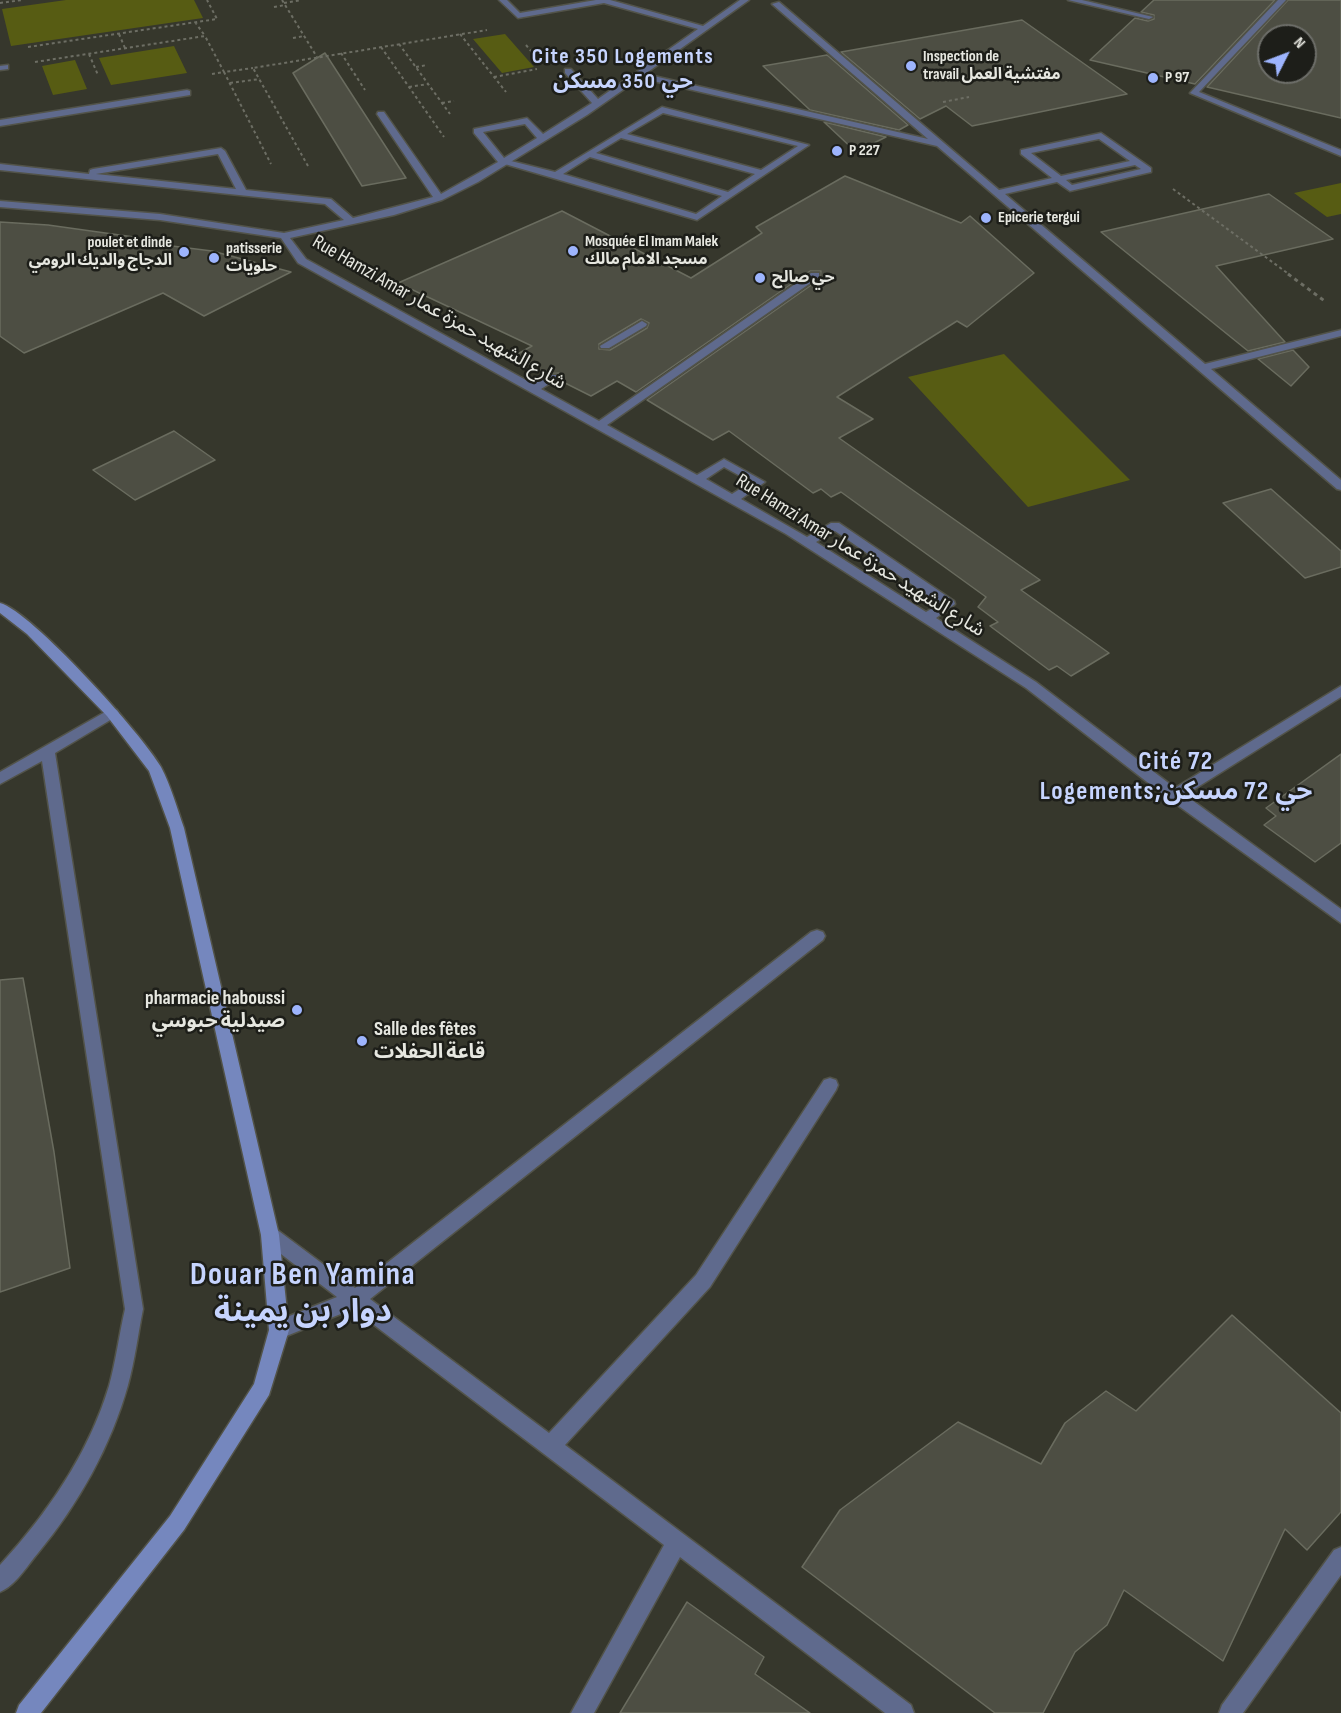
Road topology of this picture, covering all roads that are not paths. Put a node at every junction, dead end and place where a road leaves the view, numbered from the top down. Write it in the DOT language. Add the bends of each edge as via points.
graph roads {
  1 [pos="503,0"];
  2 [pos="745,0"];
  3 [pos="1072,0"];
  4 [pos="1282,0"];
  5 [pos="603,1"];
  6 [pos="776,4"];
  7 [pos="1149,17"];
  8 [pos="703,28"];
  9 [pos="568,71"];
  10 [pos="638,75"];
  11 [pos="187,93"];
  12 [pos="597,104"];
  13 [pos="381,114"];
  14 [pos="0,123"];
  15 [pos="620,135"];
  16 [pos="542,138"];
  17 [pos="939,144"];
  18 [pos="1341,153"];
  19 [pos="588,154"];
  20 [pos="503,162"];
  21 [pos="1137,162"];
  22 [pos="0,167"];
  23 [pos="762,173"];
  24 [pos="75,175"];
  25 [pos="556,175"];
  26 [pos="1058,179"];
  27 [pos="243,193"];
  28 [pos="997,193"];
  29 [pos="729,195"];
  30 [pos="439,198"];
  31 [pos="0,204"];
  32 [pos="352,222"];
  33 [pos="284,236"];
  34 [pos="815,275"];
  35 [pos="642,324"];
  36 [pos="1341,333"];
  37 [pos="605,346"];
  38 [pos="1203,368"];
  39 [pos="554,377"];
  40 [pos="532,389"];
  41 [pos="599,426"];
  42 [pos="697,480"];
  43 [pos="1341,486"];
  44 [pos="732,499"];
  45 [pos="807,542"];
  46 [pos="0,607"];
  47 [pos="926,618"];
  48 [pos="1341,691"];
  49 [pos="112,713"];
  50 [pos="48,750"];
  51 [pos="0,779"];
  52 [pos="1174,795"];
  53 [pos="1341,917"];
  54 [pos="817,936"];
  55 [pos="830,1085"];
  56 [pos="270,1235"];
  57 [pos="355,1299"];
  58 [pos="279,1330"];
  59 [pos="550,1447"];
  60 [pos="678,1542"];
  61 [pos="1341,1557"];
  62 [pos="0,1581"];
  63 [pos="27,1713"];
  64 [pos="582,1713"];
  65 [pos="903,1713"];
  66 [pos="1230,1713"];
  1 -- 5 [label="street" via="518,16"];
  2 -- 8 [label="street"];
  3 -- 7 [label="street"];
  4 -- 18 [label="street" via="1194,93"];
  5 -- 8 [label="street"];
  6 -- 17 [label="street"];
  8 -- 10 [label="street"];
  9 -- 12 [label="street"];
  10 -- 12 [label="street"];
  10 -- 17 [label="street"];
  11 -- 14 [label="street"];
  12 -- 16 [label="street"];
  13 -- 30 [label="street"];
  15 -- 19 [label="street"];
  15 -- 23 [label="street"];
  15 -- 23 [label="street" via="662,110 805,145"];
  16 -- 20 [label="street"];
  16 -- 20 [label="street" via="526,121 477,131"];
  17 -- 28 [label="street"];
  19 -- 25 [label="street"];
  19 -- 29 [label="street"];
  20 -- 25 [label="street"];
  20 -- 30 [label="street"];
  21 -- 26 [label="street"];
  21 -- 26 [label="street" via="1148,170 1070,188"];
  21 -- 26 [label="street" via="1101,136 1024,152"];
  22 -- 24 [label="street"];
  23 -- 29 [label="street"];
  24 -- 27 [label="street"];
  24 -- 27 [label="street" via="221,151"];
  25 -- 29 [label="street" via="697,217"];
  26 -- 28 [label="street"];
  27 -- 32 [label="street" via="327,201"];
  28 -- 38 [label="street"];
  30 -- 32 [label="street"];
  31 -- 33 [label="street" via="160,217"];
  32 -- 33 [label="street"];
  33 -- 40 [label="street, Rue Hamzi Amar شارع الشهيد حمزة عمار" via="302,261"];
  34 -- 41 [label="street"];
  35 -- 37 [label="street"];
  36 -- 38 [label="street"];
  38 -- 43 [label="street"];
  39 -- 40 [label="street"];
  40 -- 41 [label="street, Rue Hamzi Amar شارع الشهيد حمزة عمار"];
  41 -- 42 [label="street, Rue Hamzi Amar شارع الشهيد حمزة عمار"];
  42 -- 44 [label="street, Rue Hamzi Amar شارع الشهيد حمزة عمار"];
  42 -- 44 [label="street" via="724,462 759,482"];
  44 -- 45 [label="street, Rue Hamzi Amar شارع الشهيد حمزة عمار"];
  45 -- 47 [label="street, Rue Hamzi Amar شارع الشهيد حمزة عمار"];
  45 -- 47 [label="street" via="835,526 949,604"];
  46 -- 49 [label="main road" via="32,631"];
  47 -- 52 [label="street, Rue Hamzi Amar شارع الشهيد حمزة عمار" via="1031,685"];
  48 -- 52 [label="street"];
  49 -- 50 [label="street"];
  49 -- 56 [label="main road" via="155,769 177,828"];
  50 -- 51 [label="street"];
  50 -- 62 [label="street" via="134,1309 117,1393 96,1444 62,1504"];
  52 -- 53 [label="street, Rue Hamzi Amar شارع الشهيد حمزة عمار"];
  54 -- 57 [label="street"];
  55 -- 59 [label="street" via="703,1281"];
  56 -- 57 [label="street"];
  56 -- 58 [label="main road"];
  57 -- 58 [label="street"];
  57 -- 59 [label="street"];
  58 -- 63 [label="main road" via="262,1388 177,1523"];
  59 -- 60 [label="street"];
  60 -- 64 [label="street"];
  60 -- 65 [label="street"];
  61 -- 66 [label="street"];
}
